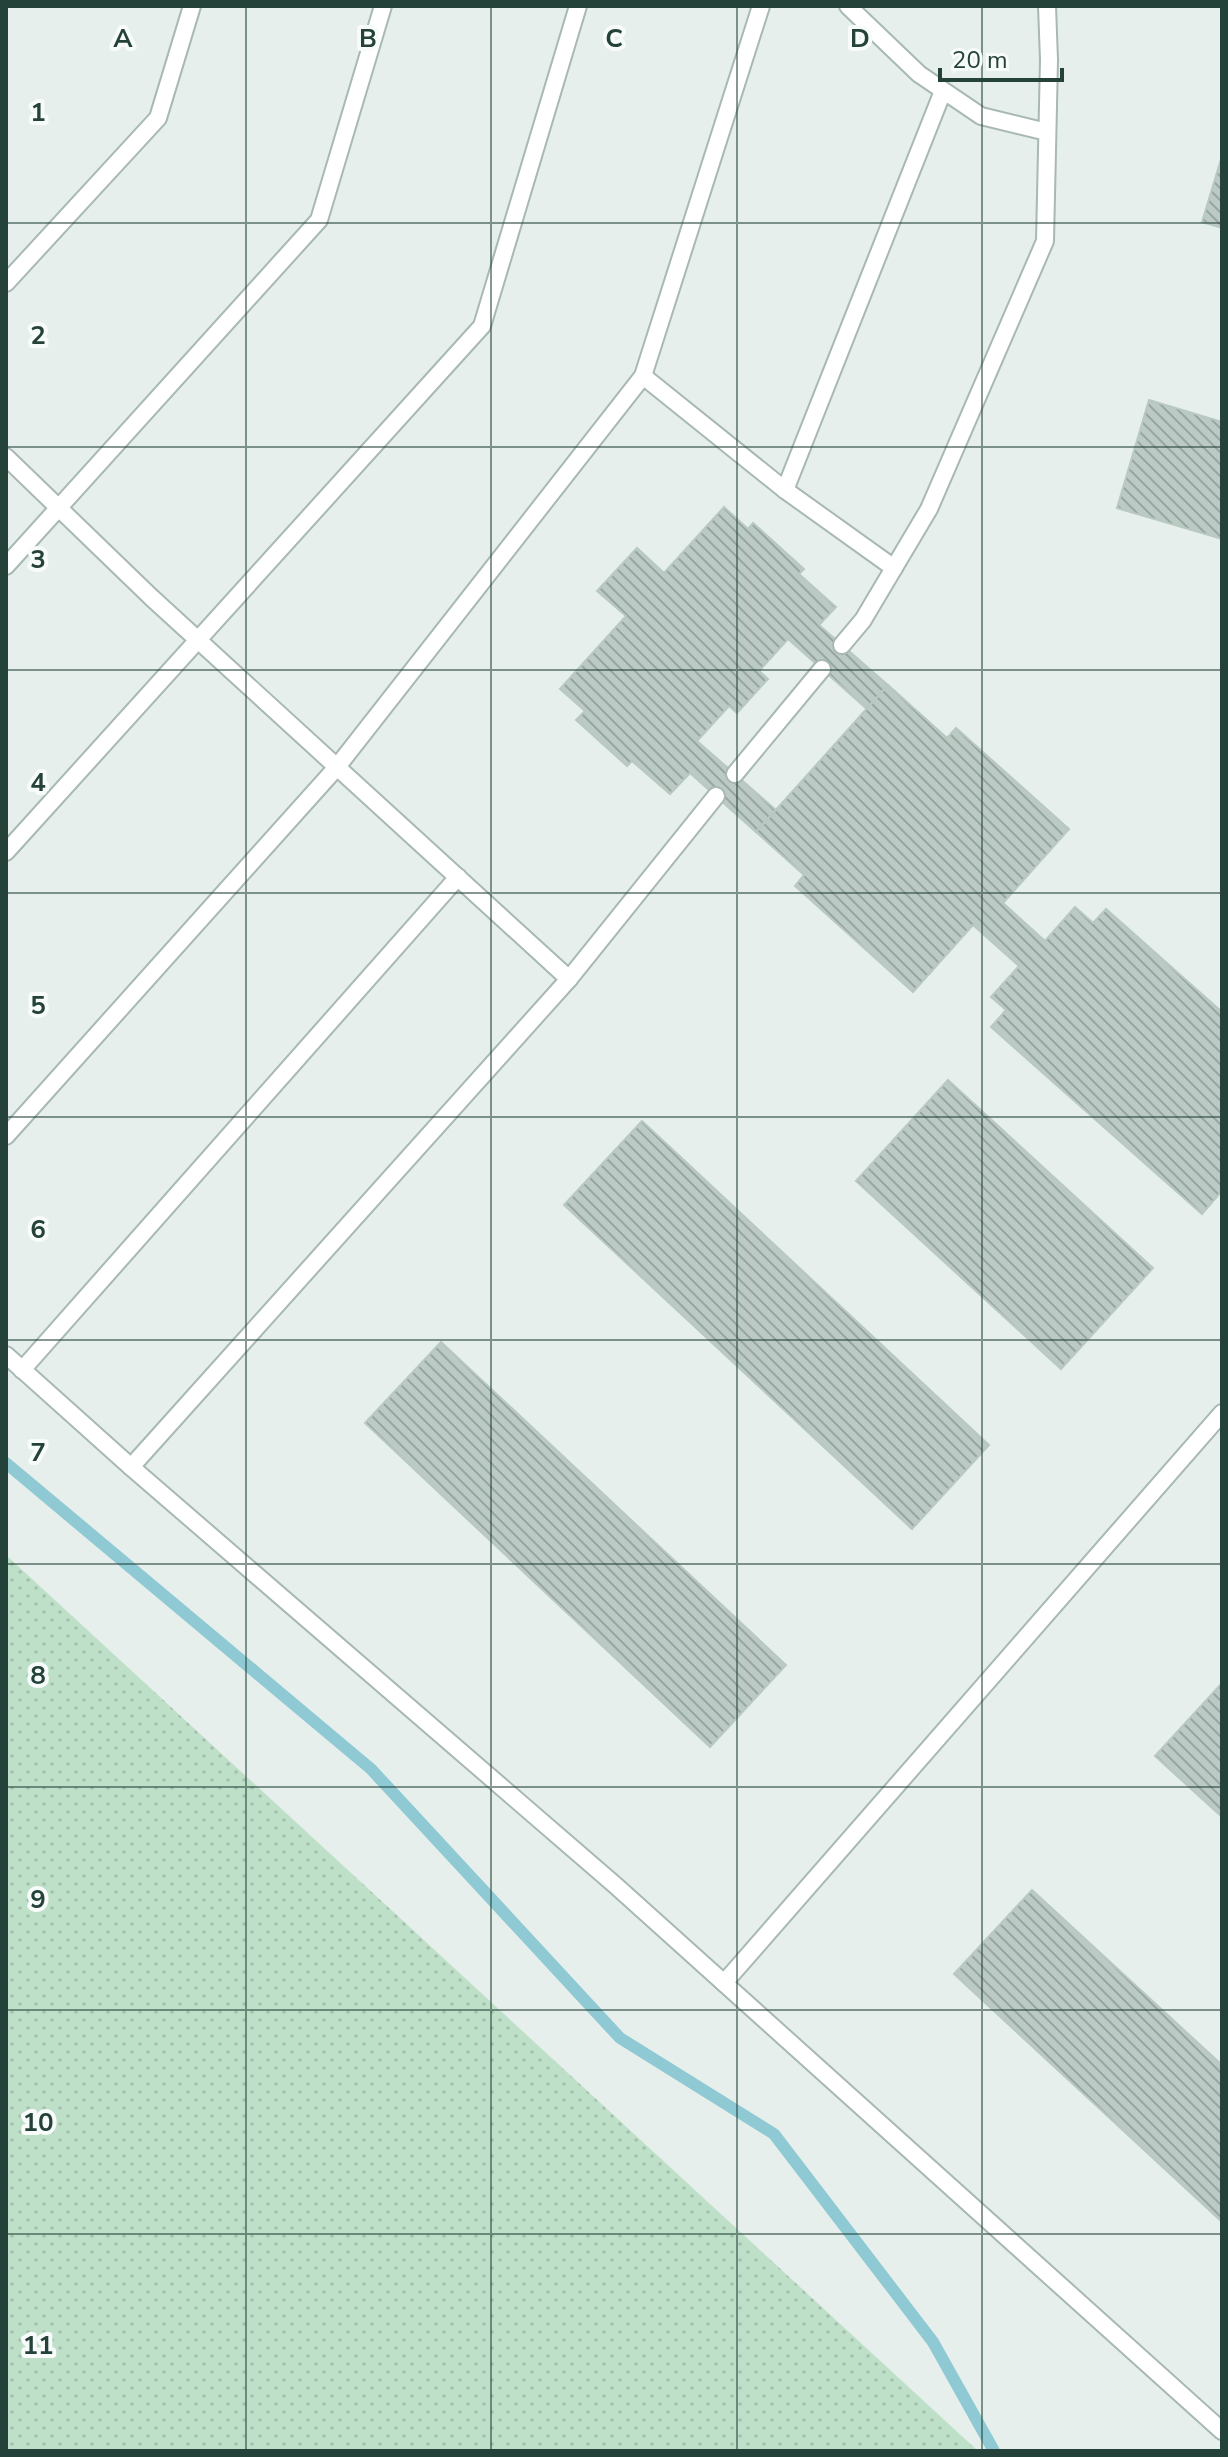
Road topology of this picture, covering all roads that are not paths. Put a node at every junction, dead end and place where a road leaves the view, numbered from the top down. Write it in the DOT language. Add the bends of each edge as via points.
graph roads {
  1 [pos="192,6"];
  2 [pos="383,6"];
  3 [pos="578,6"];
  4 [pos="761,6"];
  5 [pos="848,6"];
  6 [pos="1047,6"];
  7 [pos="943,91"];
  8 [pos="1047,132"];
  9 [pos="6,283"];
  10 [pos="643,376"];
  11 [pos="6,457"];
  12 [pos="785,490"];
  13 [pos="59,507"];
  14 [pos="6,566"];
  15 [pos="894,568"];
  16 [pos="198,640"];
  17 [pos="842,645"];
  18 [pos="822,669"];
  19 [pos="337,767"];
  20 [pos="735,774"];
  21 [pos="716,796"];
  22 [pos="6,852"];
  23 [pos="458,877"];
  24 [pos="569,979"];
  25 [pos="6,1136"];
  26 [pos="6,1355"];
  27 [pos="22,1370"];
  28 [pos="1222,1413"];
  29 [pos="131,1467"];
  30 [pos="724,1983"];
  31 [pos="1222,2431"];
  1 -- 9 [label="lane" via="158,118"];
  2 -- 13 [label="lane" via="319,220"];
  3 -- 16 [label="lane" via="482,326"];
  4 -- 10 [label="lane"];
  5 -- 7 [label="lane"];
  6 -- 8 [label="lane"];
  7 -- 8 [label="lane" via="981,116"];
  7 -- 12 [label="lane"];
  8 -- 15 [label="lane" via="1045,241 929,509"];
  10 -- 12 [label="lane"];
  10 -- 19 [label="lane"];
  11 -- 13 [label="lane"];
  12 -- 15 [label="lane"];
  13 -- 14 [label="lane"];
  13 -- 16 [label="lane"];
  15 -- 17 [label="lane"];
  16 -- 19 [label="lane"];
  16 -- 22 [label="lane"];
  18 -- 20 [label="lane"];
  19 -- 23 [label="lane"];
  19 -- 25 [label="lane"];
  21 -- 24 [label="lane"];
  23 -- 24 [label="lane"];
  23 -- 27 [label="lane"];
  24 -- 29 [label="lane"];
  26 -- 27 [label="lane"];
  27 -- 29 [label="lane"];
  28 -- 30 [label="lane"];
  29 -- 30 [label="lane"];
  30 -- 31 [label="lane"];
}
